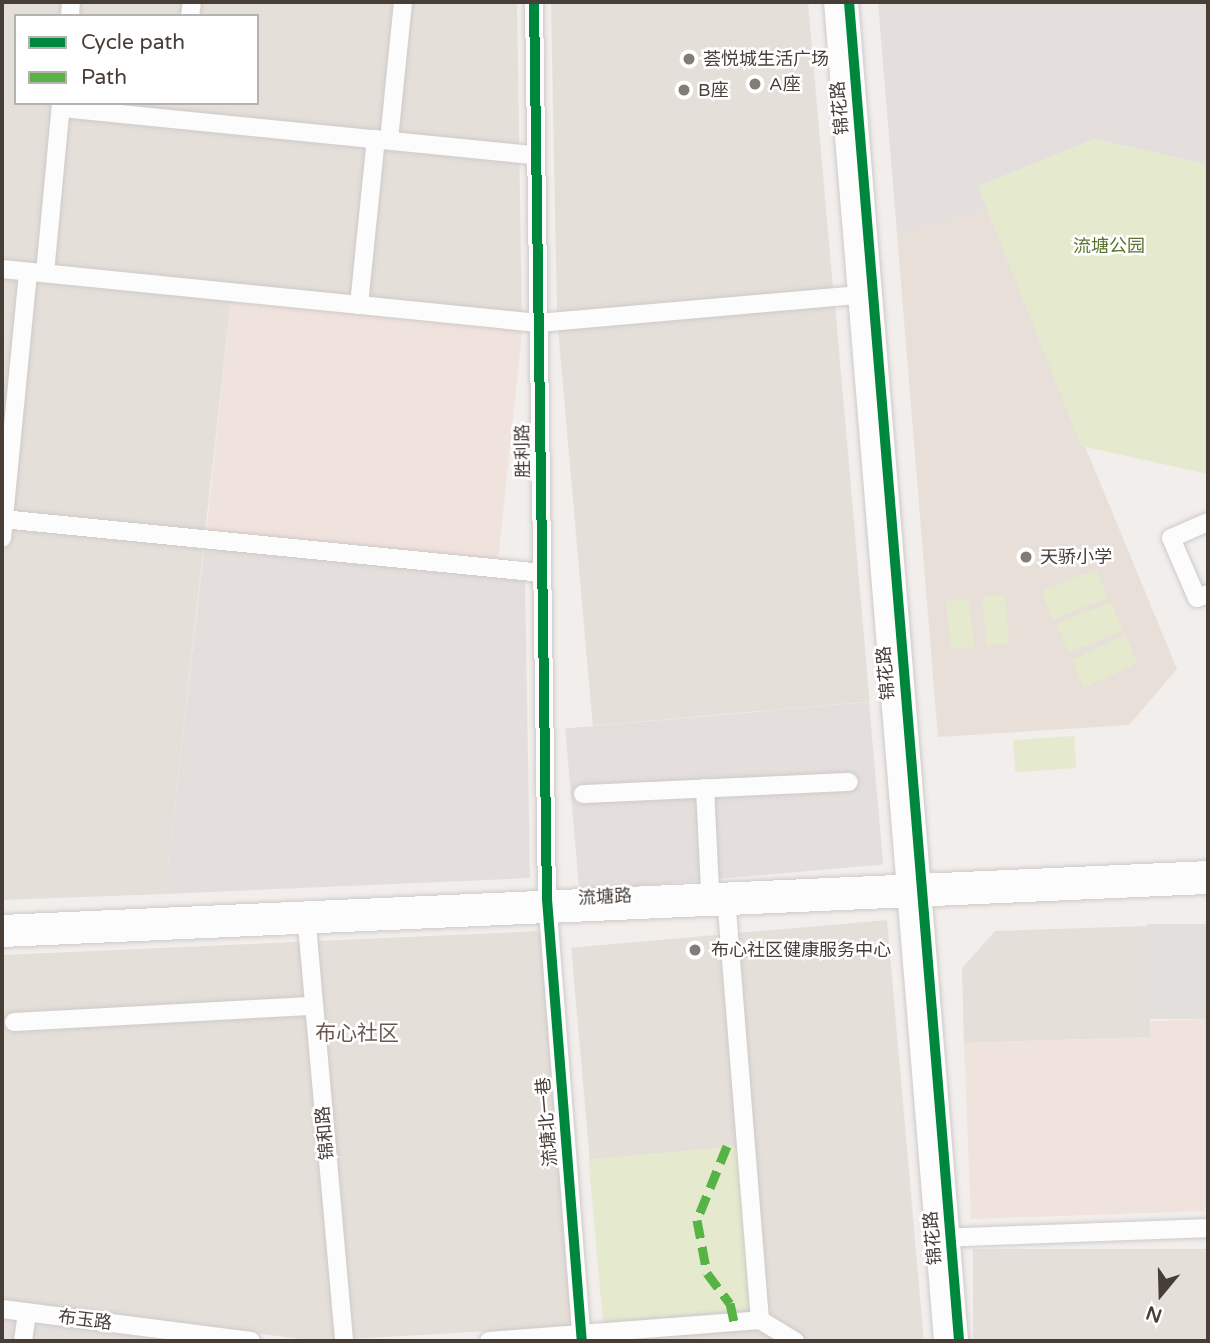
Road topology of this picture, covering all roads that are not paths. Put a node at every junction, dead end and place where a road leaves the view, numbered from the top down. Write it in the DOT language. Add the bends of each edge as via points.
graph roads {
  1 [pos="403,2"];
  2 [pos="534,2"];
  3 [pos="833,2"];
  4 [pos="849,2"];
  5 [pos="61,105"];
  6 [pos="181,111"];
  7 [pos="382,140"];
  8 [pos="536,155"];
  9 [pos="2,269"];
  10 [pos="36,273"];
  11 [pos="857,295"];
  12 [pos="359,305"];
  13 [pos="538,323"];
  14 [pos="3,519"];
  15 [pos="1208,522"];
  16 [pos="2,538"];
  17 [pos="542,573"];
  18 [pos="1208,594"];
  19 [pos="849,782"];
  20 [pos="705,788"];
  21 [pos="583,794"];
  22 [pos="1208,870"];
  23 [pos="1208,885"];
  24 [pos="914,891"];
  25 [pos="710,892"];
  26 [pos="727,906"];
  27 [pos="547,907"];
  28 [pos="2,923"];
  29 [pos="307,925"];
  30 [pos="2,938"];
  31 [pos="314,1006"];
  32 [pos="14,1022"];
  33 [pos="1208,1228"];
  34 [pos="942,1238"];
  35 [pos="2,1309"];
  36 [pos="27,1312"];
  37 [pos="760,1320"];
  38 [pos="582,1337"];
  39 [pos="23,1341"];
  40 [pos="251,1341"];
  41 [pos="344,1341"];
  42 [pos="489,1341"];
  43 [pos="795,1341"];
  44 [pos="943,1341"];
  45 [pos="959,1341"];
  1 -- 7 [label="street"];
  2 -- 8 [label="street, 胜利路"];
  3 -- 11 [label="street, 锦花路"];
  4 -- 24 [label="street, 锦花路"];
  5 -- 6 [label="street"];
  5 -- 10 [label="street"];
  6 -- 7 [label="street"];
  7 -- 8 [label="street"];
  7 -- 12 [label="street"];
  8 -- 13 [label="street, 胜利路"];
  9 -- 10 [label="street"];
  10 -- 12 [label="street"];
  10 -- 14 [label="street"];
  11 -- 13 [label="street"];
  11 -- 24 [label="street, 锦花路"];
  12 -- 13 [label="street"];
  13 -- 17 [label="street, 胜利路"];
  14 -- 16 [label="street"];
  14 -- 17 [label="street"];
  15 -- 18 [label="street" via="1171,538 1197,598"];
  17 -- 27 [label="street, 胜利路"];
  19 -- 20 [label="street"];
  20 -- 21 [label="street"];
  20 -- 25 [label="street"];
  22 -- 24 [label="street, 流塘路"];
  23 -- 24 [label="street, 流塘路"];
  24 -- 25 [label="street, 流塘路"];
  24 -- 26 [label="street, 流塘路"];
  24 -- 34 [label="street, 锦花路"];
  25 -- 27 [label="street, 流塘路"];
  26 -- 27 [label="street, 流塘路"];
  26 -- 37 [label="street"];
  27 -- 28 [label="street, 流塘路"];
  27 -- 29 [label="street, 流塘路"];
  27 -- 38 [label="street, 流塘北一巷"];
  29 -- 30 [label="street, 流塘路"];
  29 -- 31 [label="street, 锦和路"];
  31 -- 32 [label="street"];
  31 -- 41 [label="street, 锦和路"];
  33 -- 34 [label="street"];
  34 -- 44 [label="street, 锦花路"];
  34 -- 45 [label="street, 锦花路"];
  35 -- 36 [label="street, 布玉路"];
  36 -- 39 [label="street"];
  36 -- 40 [label="street, 布玉路"];
  37 -- 38 [label="street"];
  37 -- 43 [label="street"];
  38 -- 42 [label="street"];
}
